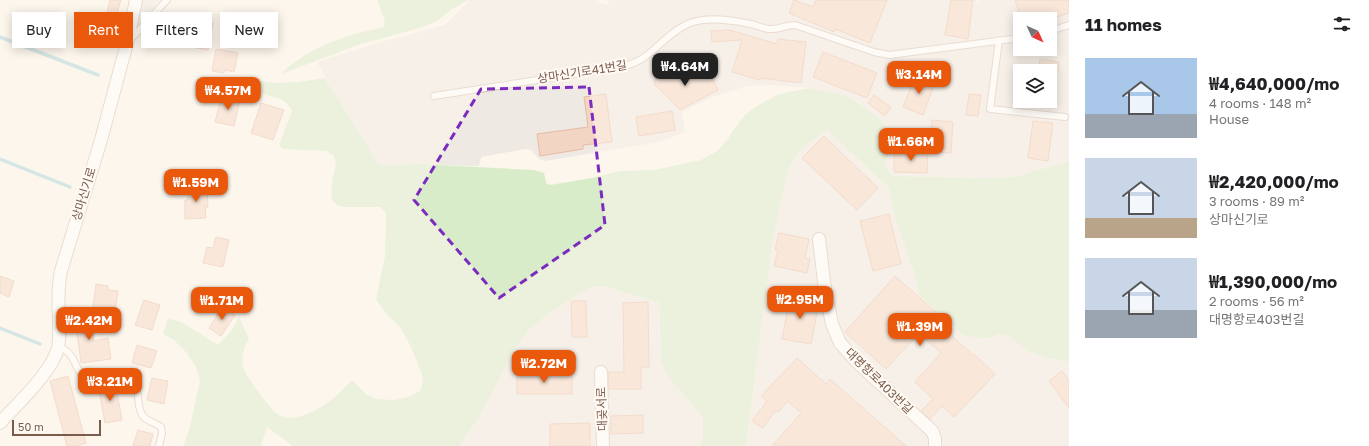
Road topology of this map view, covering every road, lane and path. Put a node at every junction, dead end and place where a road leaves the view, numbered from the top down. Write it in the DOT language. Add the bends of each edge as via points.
graph roads {
  1 [pos="136,0"];
  2 [pos="167,0"];
  3 [pos="133,14"];
  4 [pos="1069,25"];
  5 [pos="1057,29"];
  6 [pos="133,37"];
  7 [pos="1013,39"];
  8 [pos="999,40"];
  9 [pos="126,48"];
  10 [pos="434,96"];
  11 [pos="1064,117"];
  12 [pos="819,239"];
  13 [pos="58,346"];
  14 [pos="601,372"];
  15 [pos="0,423"];
  16 [pos="159,446"];
  17 [pos="603,446"];
  18 [pos="935,446"];
  1 -- 3 [label="street, 상마신기로"];
  2 -- 6 [label="lane, 상마신기로"];
  4 -- 5 [label="lane"];
  7 -- 8 [label="lane, 상마신기로41번길"];
  8 -- 10 [label="lane, 상마신기로41번길" via="883,55 795,25 769,29 732,20 706,20 689,23 645,57 621,67"];
  8 -- 11 [label="lane" via="990,109"];
  9 -- 13 [label="street, 상마신기로" via="61,271"];
  12 -- 18 [label="street, 대명항로403번길" via="830,317 840,343 856,362 932,431"];
  13 -- 15 [label="street, 상마신기로" via="55,358 48,369"];
  13 -- 16 [label="lane" via="73,358 81,374 96,378 116,377 127,380 134,386 138,392 141,414 146,420 161,427"];
  14 -- 17 [label="street, 대곶서로"];
}
